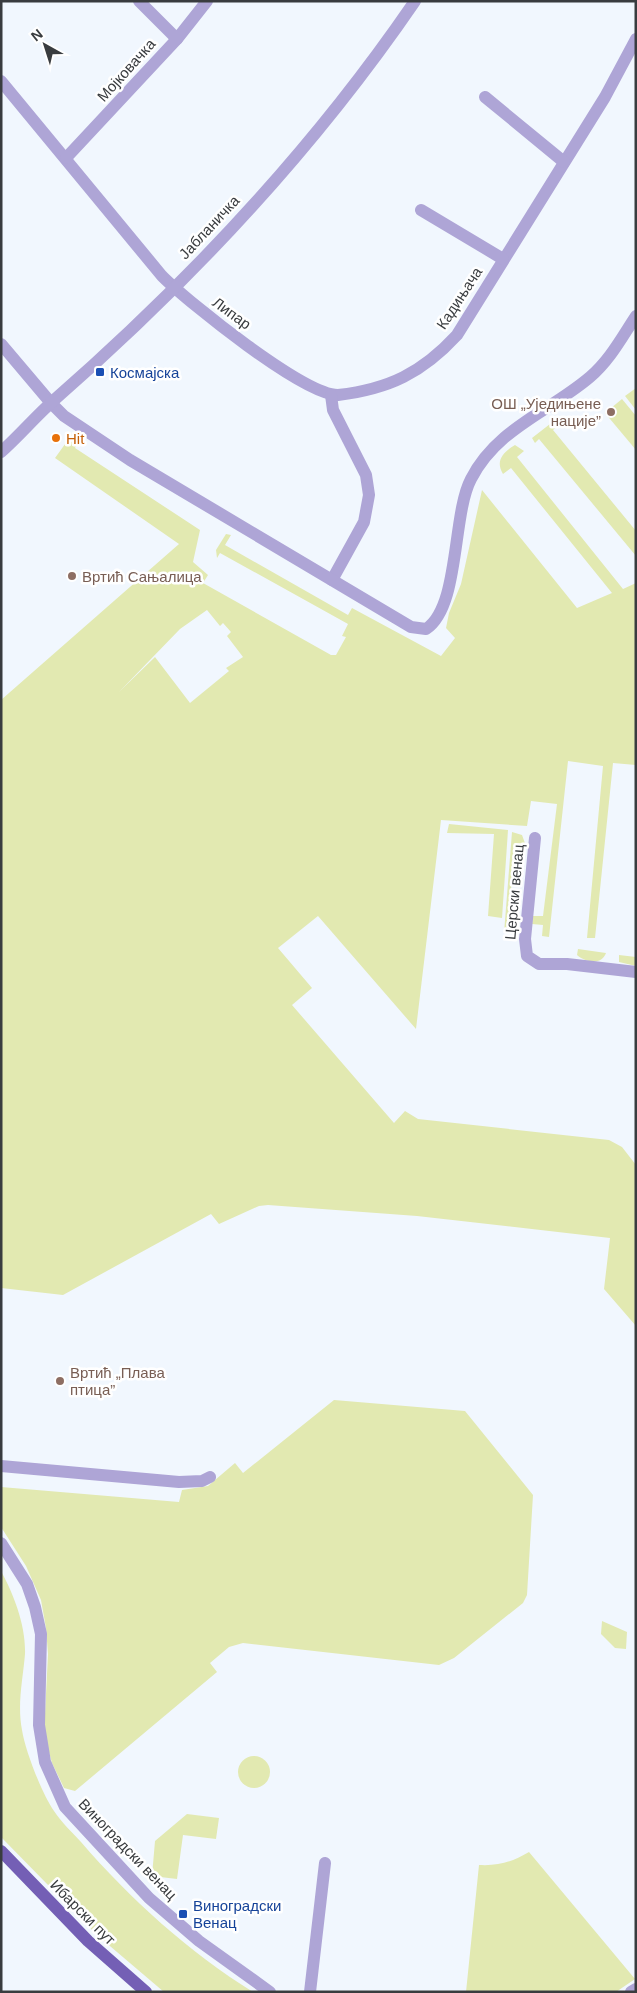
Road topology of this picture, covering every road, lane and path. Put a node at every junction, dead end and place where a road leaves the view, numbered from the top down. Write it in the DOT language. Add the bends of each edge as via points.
graph roads {
  1 [pos="139,1"];
  2 [pos="207,1"];
  3 [pos="415,1"];
  4 [pos="177,39"];
  5 [pos="636,39"];
  6 [pos="1,81"];
  7 [pos="484,98"];
  8 [pos="66,158"];
  9 [pos="564,162"];
  10 [pos="421,210"];
  11 [pos="503,259"];
  12 [pos="174,288"];
  13 [pos="636,316"];
  14 [pos="1,344"];
  15 [pos="331,395"];
  16 [pos="51,402"];
  17 [pos="1,452"];
  18 [pos="332,580"];
  19 [pos="535,838"];
  20 [pos="636,972"];
  21 [pos="1,1466"];
  22 [pos="210,1477"];
  23 [pos="1,1542"];
  24 [pos="1,1851"];
  25 [pos="325,1863"];
  26 [pos="636,1989"];
  27 [pos="146,1992"];
  28 [pos="270,1992"];
  29 [pos="310,1992"];
  30 [pos="631,1992"];
  1 -- 4 [label="street"];
  2 -- 4 [label="street, Мојковачка"];
  3 -- 12 [label="street, Јабланичка" via="310,141"];
  4 -- 8 [label="street, Мојковачка"];
  5 -- 9 [label="street, Кадињача" via="605,98"];
  6 -- 8 [label="street, Липар"];
  7 -- 9 [label="street"];
  8 -- 12 [label="street, Липар"];
  9 -- 11 [label="street, Кадињача"];
  10 -- 11 [label="street, Кадињача"];
  11 -- 15 [label="street, Кадињача" via="471,314 440,353 400,380 378,389"];
  12 -- 15 [label="street, Липар" via="263,356"];
  12 -- 16 [label="street, Јабланичка"];
  13 -- 18 [label="street" via="614,352 592,375 515,427 480,461 464,497 450,580 436,620 431,625 426,629 411,627"];
  14 -- 16 [label="street"];
  15 -- 18 [label="street" via="333,410 366,475 369,495 364,522"];
  16 -- 17 [label="street, Јабланичка"];
  16 -- 18 [label="street" via="64,416 130,460"];
  19 -- 20 [label="street, Церски венац" via="527,956 539,964"];
  21 -- 22 [label="street" via="178,1482 202,1482"];
  23 -- 28 [label="street, Виноградски венац" via="27,1584 35,1607 41,1634 39,1725 45,1762 64,1807 149,1898 199,1941"];
  24 -- 27 [label="main road, Ибарски пут" via="70,1924"];
  25 -- 29 [label="street"];
  26 -- 30 [label="street"];
}
